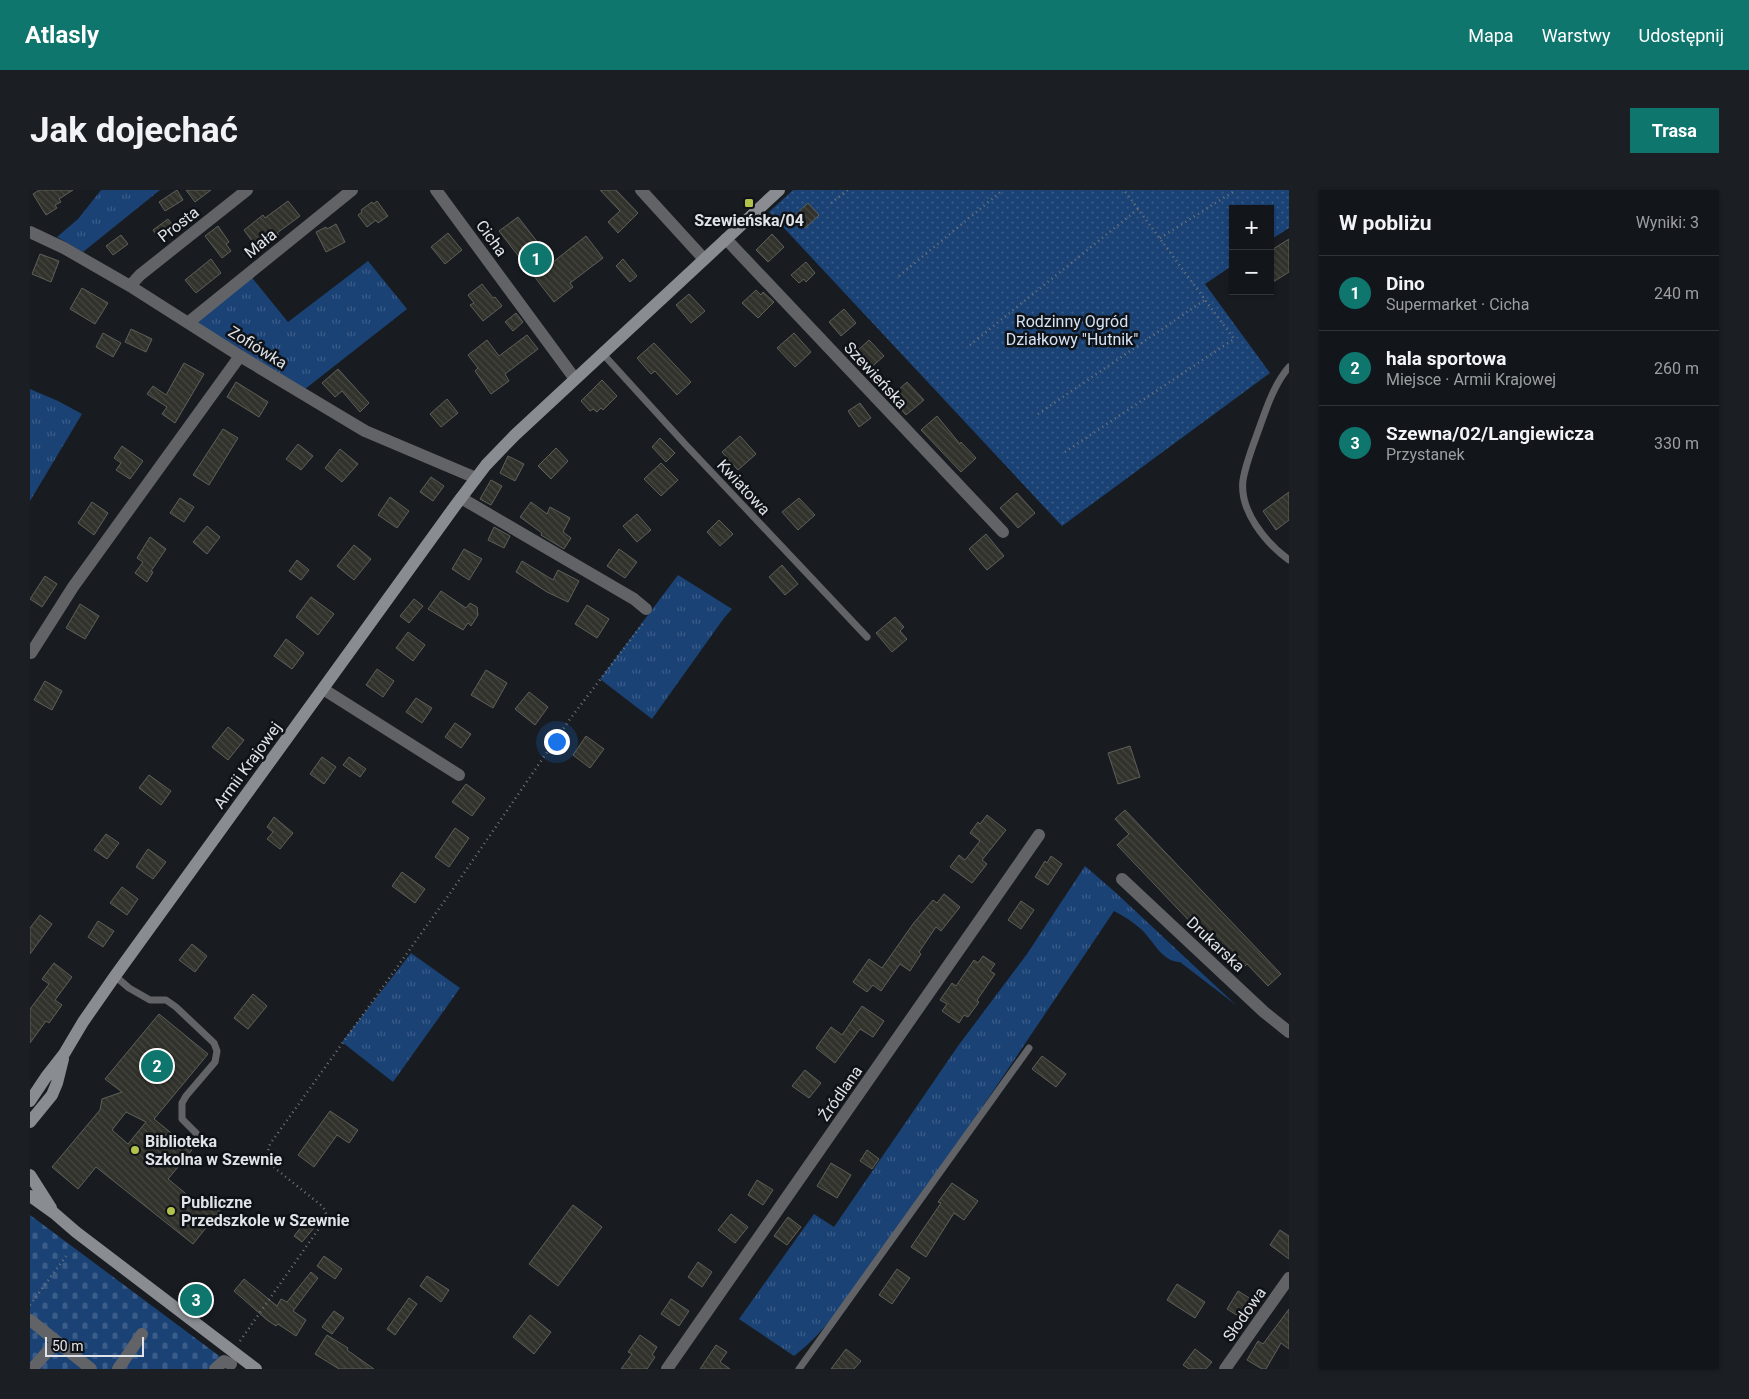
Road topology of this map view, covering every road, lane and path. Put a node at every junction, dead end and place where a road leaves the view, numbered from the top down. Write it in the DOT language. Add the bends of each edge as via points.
graph roads {
  1 [pos="247,190"];
  2 [pos="352,190"];
  3 [pos="436,190"];
  4 [pos="641,190"];
  5 [pos="778,190"];
  6 [pos="848,190"];
  7 [pos="1003,190"];
  8 [pos="1124,190"];
  9 [pos="1236,190"];
  10 [pos="831,203"];
  11 [pos="1138,208"];
  12 [pos="30,232"];
  13 [pos="1160,238"];
  14 [pos="726,239"];
  15 [pos="704,259"];
  16 [pos="899,276"];
  17 [pos="130,286"];
  18 [pos="1206,299"];
  19 [pos="189,322"];
  20 [pos="970,345"];
  21 [pos="603,354"];
  22 [pos="240,356"];
  23 [pos="1289,368"];
  24 [pos="575,379"];
  25 [pos="1038,414"];
  26 [pos="1064,452"];
  27 [pos="476,478"];
  28 [pos="461,498"];
  29 [pos="1003,532"];
  30 [pos="1289,560"];
  31 [pos="646,609"];
  32 [pos="867,637"];
  33 [pos="30,653"];
  34 [pos="323,689"];
  35 [pos="459,775"];
  36 [pos="1039,836"];
  37 [pos="1122,879"];
  38 [pos="115,976"];
  39 [pos="1289,1032"];
  40 [pos="1028,1048"];
  41 [pos="64,1054"];
  42 [pos="30,1101"];
  43 [pos="30,1122"];
  44 [pos="196,1133"];
  45 [pos="30,1175"];
  46 [pos="30,1196"];
  47 [pos="54,1212"];
  48 [pos="66,1256"];
  49 [pos="1289,1278"];
  50 [pos="30,1305"];
  51 [pos="30,1320"];
  52 [pos="142,1334"];
  53 [pos="56,1342"];
  54 [pos="232,1358"];
  55 [pos="32,1369"];
  56 [pos="91,1369"];
  57 [pos="118,1369"];
  58 [pos="215,1369"];
  59 [pos="256,1369"];
  60 [pos="667,1369"];
  61 [pos="799,1369"];
  62 [pos="1225,1369"];
  1 -- 17 [label="street, Prosta"];
  2 -- 19 [label="street, Mała"];
  3 -- 24 [label="street, Cicha"];
  4 -- 15 [label="street"];
  5 -- 14 [label="street"];
  6 -- 10 [label="path"];
  7 -- 16 [label="path"];
  8 -- 11 [label="path"];
  9 -- 13 [label="path"];
  11 -- 13 [label="path"];
  11 -- 20 [label="path"];
  12 -- 17 [label="street, Zofiówka"];
  13 -- 18 [label="path"];
  14 -- 15 [label="street"];
  14 -- 29 [label="street, Szewieńska"];
  15 -- 21 [label="street"];
  17 -- 19 [label="street, Zofiówka"];
  18 -- 25 [label="path"];
  18 -- 26 [label="path" via="1234,339"];
  19 -- 22 [label="street, Zofiówka"];
  21 -- 24 [label="street"];
  21 -- 32 [label="lane, Kwiatowa"];
  22 -- 27 [label="street, Zofiówka" via="365,431"];
  22 -- 33 [label="street" via="73,587"];
  23 -- 30 [label="lane" via="1273,393 1249,458 1243,497 1259,531"];
  24 -- 27 [label="street" via="505,444"];
  27 -- 28 [label="street, Armii Krajowej"];
  28 -- 31 [label="street"];
  28 -- 34 [label="street, Armii Krajowej"];
  31 -- 54 [label="path" via="646,619 570,719 451,892 270,1144 267,1155 271,1165 322,1206 327,1216"];
  34 -- 35 [label="street"];
  34 -- 38 [label="street, Armii Krajowej"];
  36 -- 60 [label="street, Źródlana"];
  37 -- 39 [label="street, Drukarska"];
  38 -- 41 [label="street, Armii Krajowej"];
  38 -- 44 [label="lane" via="128,988 150,1000 166,1000 214,1042 215,1062 182,1103 182,1119"];
  40 -- 61 [label="lane"];
  41 -- 42 [label="street, Armii Krajowej"];
  41 -- 43 [label="street, Armii Krajowej" via="52,1095"];
  45 -- 47 [label="street"];
  46 -- 47 [label="street"];
  47 -- 54 [label="street"];
  48 -- 50 [label="path"];
  49 -- 62 [label="street, Słodowa"];
  51 -- 53 [label="street"];
  52 -- 57 [label="street"];
  53 -- 55 [label="street"];
  53 -- 56 [label="street"];
  54 -- 58 [label="street"];
  54 -- 59 [label="street"];
}
